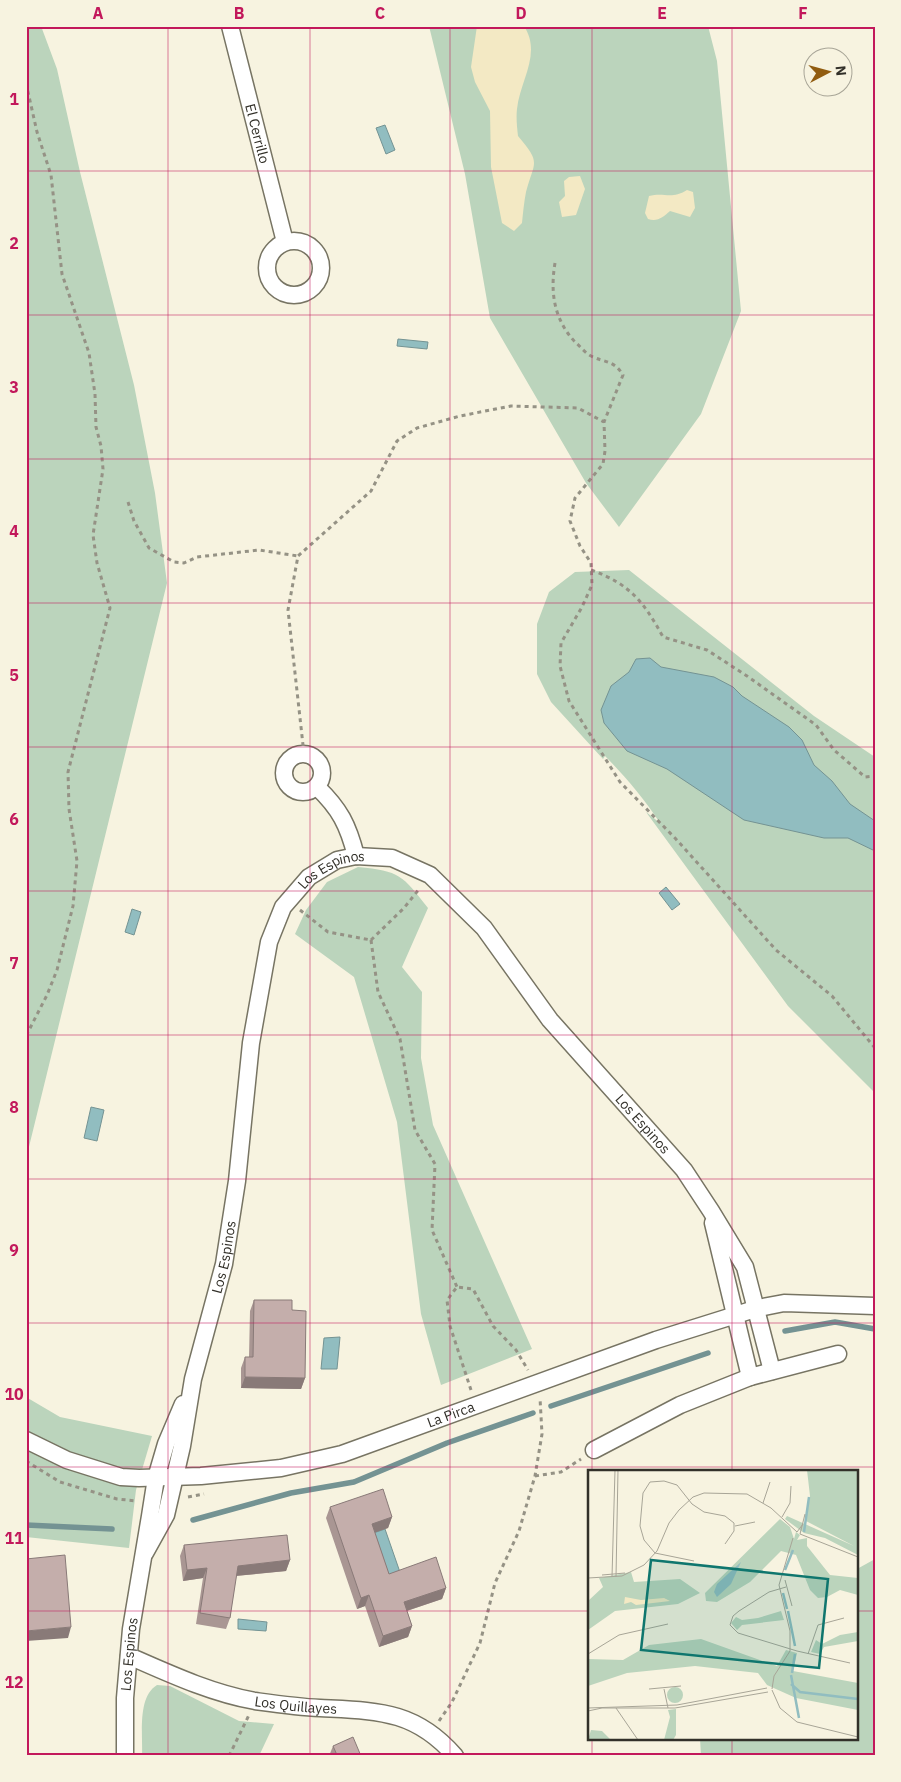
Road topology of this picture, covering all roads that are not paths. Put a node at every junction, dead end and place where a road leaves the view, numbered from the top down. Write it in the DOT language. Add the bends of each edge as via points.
graph roads {
  1 [pos="230,26"];
  2 [pos="285,242"];
  3 [pos="317,787"];
  4 [pos="356,856"];
  5 [pos="711,1211"];
  6 [pos="875,1306"];
  7 [pos="758,1308"];
  8 [pos="736,1314"];
  9 [pos="838,1354"];
  10 [pos="772,1371"];
  11 [pos="750,1377"];
  12 [pos="193,1379"];
  13 [pos="26,1440"];
  14 [pos="594,1450"];
  15 [pos="176,1476"];
  16 [pos="156,1478"];
  17 [pos="145,1553"];
  18 [pos="129,1656"];
  19 [pos="125,1756"];
  20 [pos="455,1756"];
  1 -- 2 [label="street, El Cerrillo"];
  3 -- 3 [label="street" via="300,792 289,786 285,768 288,762 304,754 320,763 322,775"];
  3 -- 4 [label="street" via="342,816"];
  4 -- 5 [label="street, Los Espinos" via="392,858 430,875 484,928 550,1020 684,1170"];
  4 -- 12 [label="street, Los Espinos" via="338,860 309,877 283,907 269,942 251,1043 237,1180 224,1264"];
  5 -- 7 [label="street, Los Espinos" via="746,1266"];
  5 -- 8 [label="street, Los Espinos"];
  6 -- 7 [label="street, La Pirca" via="784,1303"];
  7 -- 8 [label="street, La Pirca"];
  7 -- 10 [label="street, Los Espinos"];
  8 -- 11 [label="street, Los Espinos"];
  8 -- 15 [label="street, La Pirca" via="342,1454 281,1468"];
  9 -- 10 [label="street"];
  10 -- 11 [label="street"];
  11 -- 14 [label="street" via="680,1405"];
  12 -- 15 [label="street, Los Espinos"];
  12 -- 16 [label="street, Los Espinos" via="166,1444"];
  13 -- 16 [label="street, La Pirca" via="67,1460 121,1477"];
  15 -- 16 [label="street, La Pirca"];
  15 -- 17 [label="street, Los Espinos" via="166,1515"];
  16 -- 17 [label="street, Los Espinos"];
  17 -- 18 [label="street, Los Espinos"];
  18 -- 19 [label="street, Los Espinos"];
  18 -- 20 [label="street, Los Quillayes" via="206,1688 254,1700 376,1711 401,1717 432,1732"];
}
